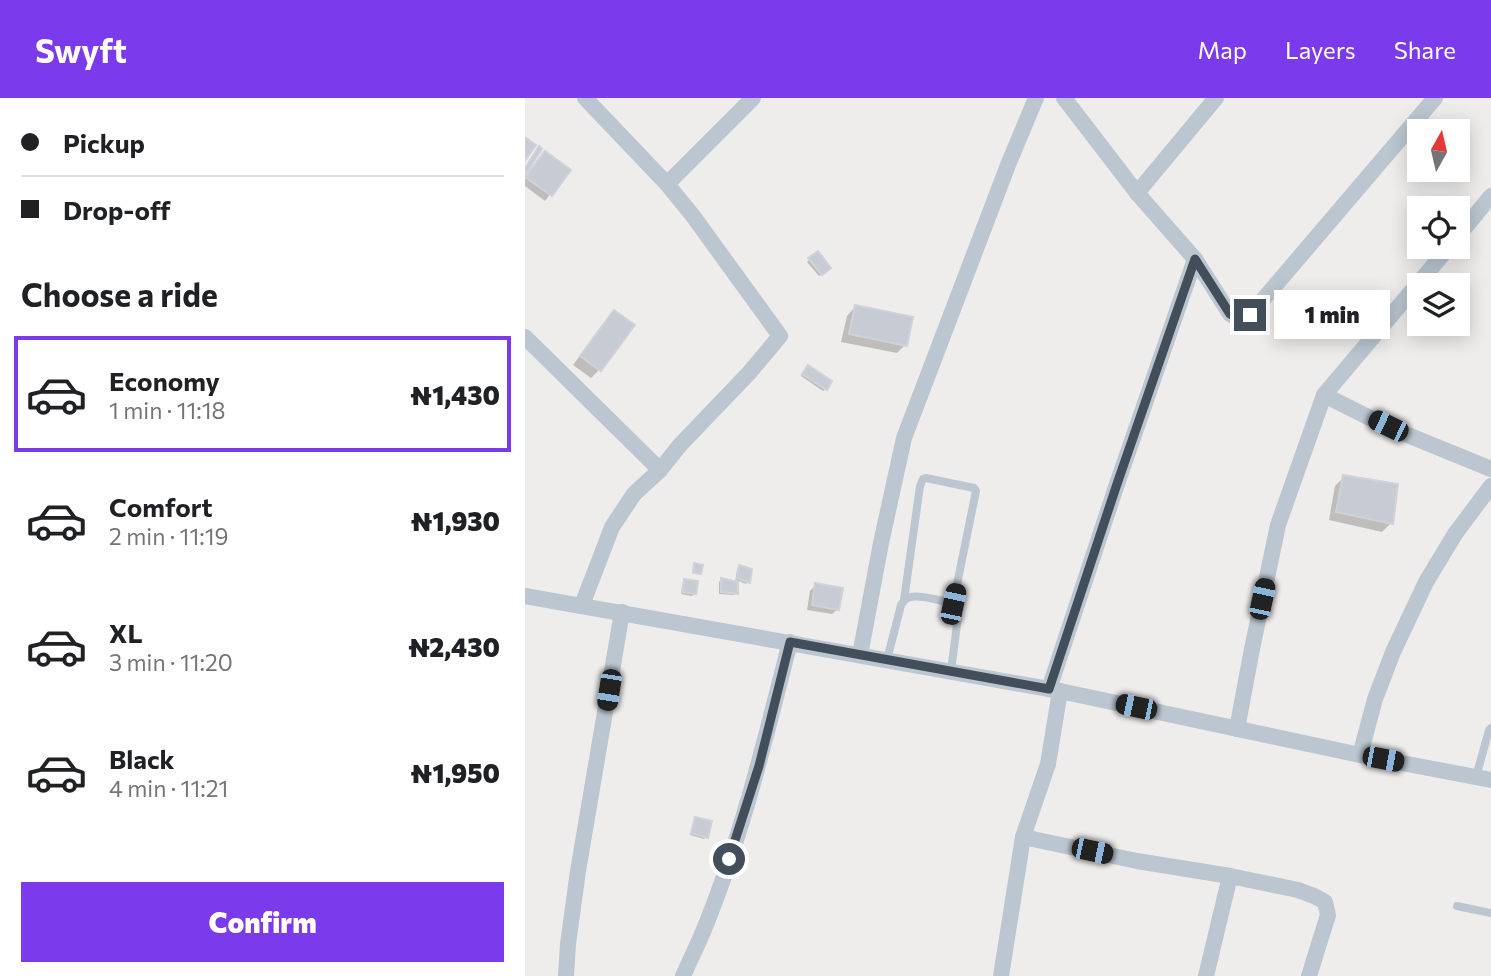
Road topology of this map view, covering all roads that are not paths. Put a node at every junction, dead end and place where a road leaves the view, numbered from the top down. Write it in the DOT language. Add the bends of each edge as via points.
graph roads {
  1 [pos="585,98"];
  2 [pos="753,98"];
  3 [pos="1036,98"];
  4 [pos="1064,98"];
  5 [pos="1216,98"];
  6 [pos="1435,98"];
  7 [pos="667,184"];
  8 [pos="1137,193"];
  9 [pos="1491,196"];
  10 [pos="1470,221"];
  11 [pos="1195,259"];
  12 [pos="1439,259"];
  13 [pos="525,337"];
  14 [pos="1324,395"];
  15 [pos="1491,469"];
  16 [pos="660,470"];
  17 [pos="1491,486"];
  18 [pos="525,596"];
  19 [pos="904,600"];
  20 [pos="953,604"];
  21 [pos="582,605"];
  22 [pos="622,612"];
  23 [pos="790,642"];
  24 [pos="860,655"];
  25 [pos="887,660"];
  26 [pos="951,671"];
  27 [pos="1055,690"];
  28 [pos="1491,728"];
  29 [pos="1237,729"];
  30 [pos="1360,755"];
  31 [pos="1483,778"];
  32 [pos="1023,836"];
  33 [pos="1230,876"];
  34 [pos="1457,906"];
  35 [pos="1491,913"];
  36 [pos="566,976"];
  37 [pos="684,976"];
  38 [pos="1001,976"];
  39 [pos="1206,976"];
  40 [pos="1309,976"];
  1 -- 7 [label="street"];
  2 -- 7 [label="street"];
  3 -- 24 [label="street" via="904,438"];
  4 -- 8 [label="street"];
  5 -- 8 [label="street"];
  6 -- 11 [label="street" via="1250,315 1239,319 1230,314"];
  7 -- 16 [label="street" via="780,336"];
  8 -- 11 [label="street"];
  9 -- 10 [label="street"];
  11 -- 27 [label="street" via="1117,484"];
  12 -- 14 [label="street"];
  13 -- 16 [label="street"];
  14 -- 15 [label="street"];
  14 -- 29 [label="street" via="1278,525"];
  16 -- 21 [label="street" via="634,494 612,527"];
  17 -- 30 [label="street" via="1426,583 1374,699"];
  18 -- 21 [label="street"];
  19 -- 20 [label="lane" via="911,597"];
  19 -- 20 [label="lane" via="920,486 926,478 976,491"];
  19 -- 25 [label="lane"];
  20 -- 26 [label="lane" via="958,617"];
  21 -- 22 [label="street"];
  22 -- 23 [label="street"];
  22 -- 36 [label="street" via="578,871"];
  23 -- 24 [label="street"];
  23 -- 37 [label="street" via="759,766 708,921"];
  24 -- 25 [label="street"];
  25 -- 26 [label="street"];
  26 -- 27 [label="street"];
  27 -- 29 [label="street"];
  27 -- 32 [label="street" via="1048,764"];
  28 -- 31 [label="lane"];
  29 -- 30 [label="street"];
  30 -- 31 [label="street"];
  32 -- 33 [label="street"];
  32 -- 38 [label="street"];
  33 -- 39 [label="street"];
  33 -- 40 [label="street" via="1298,890 1325,902 1328,915"];
  34 -- 35 [label="lane"];
}
